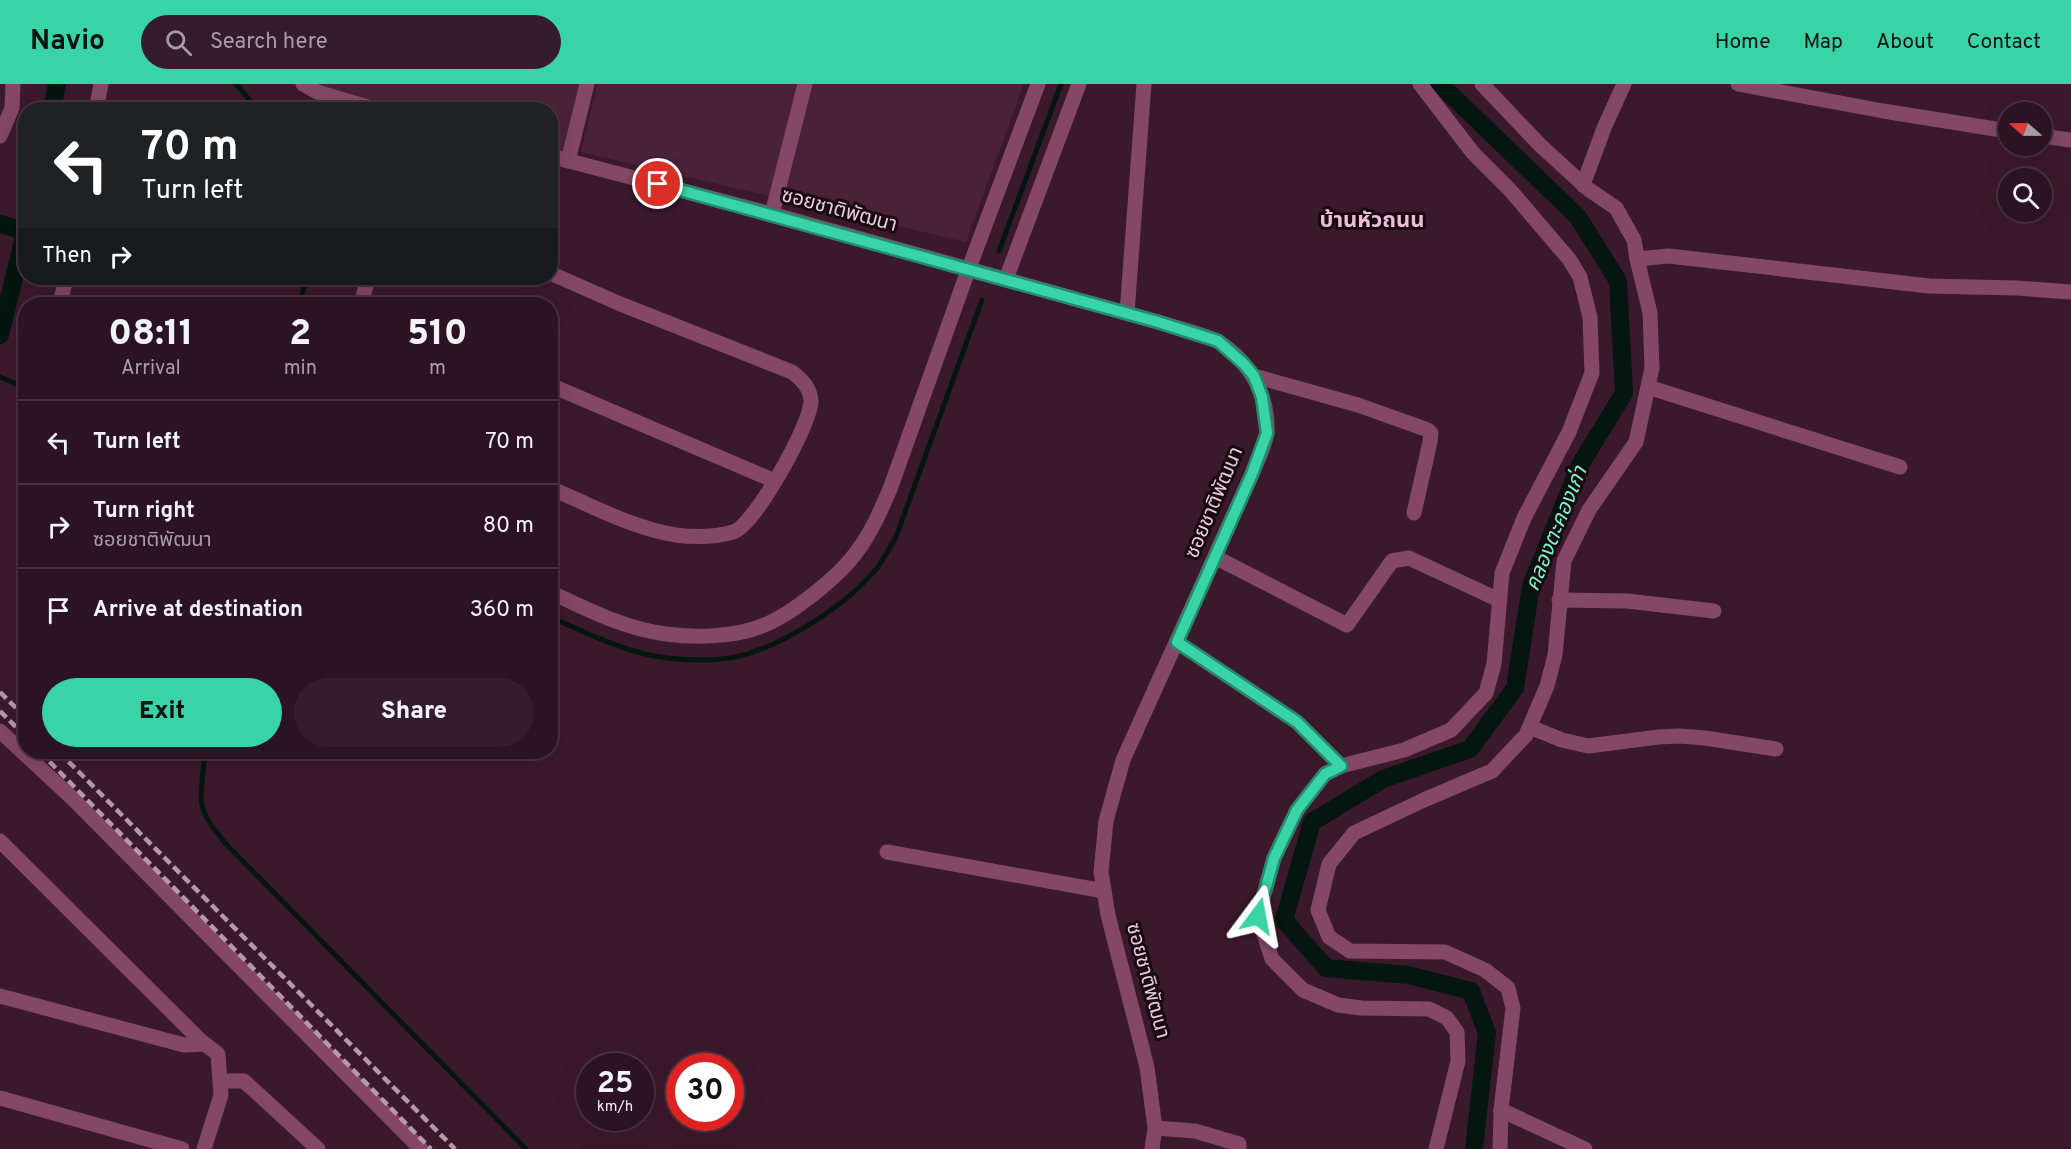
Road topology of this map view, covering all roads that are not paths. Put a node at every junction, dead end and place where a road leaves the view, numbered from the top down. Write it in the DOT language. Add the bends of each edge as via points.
graph roads {
  1 [pos="14,84"];
  2 [pos="101,84"];
  3 [pos="303,84"];
  4 [pos="588,84"];
  5 [pos="805,84"];
  6 [pos="1038,84"];
  7 [pos="1079,84"];
  8 [pos="1144,84"];
  9 [pos="1420,84"];
  10 [pos="1482,84"];
  11 [pos="1624,84"];
  12 [pos="1738,84"];
  13 [pos="98,102"];
  14 [pos="351,102"];
  15 [pos="1998,129"];
  16 [pos="0,136"];
  17 [pos="2052,137"];
  18 [pos="2071,140"];
  19 [pos="558,158"];
  20 [pos="568,161"];
  21 [pos="1583,184"];
  22 [pos="772,214"];
  23 [pos="1636,260"];
  24 [pos="969,268"];
  25 [pos="558,277"];
  26 [pos="1006,279"];
  27 [pos="2071,292"];
  28 [pos="1127,313"];
  29 [pos="1254,376"];
  30 [pos="1648,387"];
  31 [pos="558,388"];
  32 [pos="1900,466"];
  33 [pos="775,481"];
  34 [pos="558,491"];
  35 [pos="1414,513"];
  36 [pos="1215,557"];
  37 [pos="558,595"];
  38 [pos="1499,600"];
  39 [pos="1559,600"];
  40 [pos="1714,611"];
  41 [pos="1177,642"];
  42 [pos="1530,727"];
  43 [pos="0,731"];
  44 [pos="18,748"];
  45 [pos="1776,748"];
  46 [pos="30,759"];
  47 [pos="1341,766"];
  48 [pos="0,841"];
  49 [pos="887,852"];
  50 [pos="1104,891"];
  51 [pos="0,996"];
  52 [pos="205,1044"];
  53 [pos="221,1081"];
  54 [pos="0,1098"];
  55 [pos="1501,1110"];
  56 [pos="1155,1128"];
  57 [pos="1241,1147"];
  58 [pos="183,1149"];
  59 [pos="204,1149"];
  60 [pos="318,1149"];
  61 [pos="421,1149"];
  62 [pos="1152,1149"];
  63 [pos="1436,1149"];
  64 [pos="1500,1149"];
  65 [pos="1585,1149"];
  1 -- 16 [label="street" via="12,108"];
  2 -- 13 [label="street"];
  3 -- 14 [label="street"];
  4 -- 20 [label="street"];
  5 -- 22 [label="street"];
  6 -- 24 [label="street"];
  7 -- 26 [label="street"];
  8 -- 28 [label="street"];
  9 -- 38 [label="street" via="1473,153 1569,259 1580,277 1590,317 1592,373 1569,432 1524,518 1502,573"];
  10 -- 21 [label="street" via="1540,146"];
  11 -- 21 [label="street"];
  12 -- 15 [label="street"];
  17 -- 18 [label="street"];
  19 -- 20 [label="street, ซอยชาติพัฒนา"];
  20 -- 22 [label="street, ซอยชาติพัฒนา"];
  21 -- 23 [label="street" via="1616,208 1634,240"];
  22 -- 24 [label="street, ซอยชาติพัฒนา"];
  23 -- 27 [label="street" via="1669,256 1929,286"];
  23 -- 30 [label="street" via="1650,314 1652,368"];
  24 -- 26 [label="street, ซอยชาติพัฒนา"];
  24 -- 37 [label="street" via="874,525 858,551 826,584 762,627 689,637 601,616"];
  25 -- 33 [label="street" via="792,372 803,380 811,403 806,423"];
  26 -- 28 [label="street, ซอยชาติพัฒนา"];
  28 -- 29 [label="street, ซอยชาติพัฒนา" via="1218,341"];
  29 -- 35 [label="street" via="1358,405 1428,430 1430,442"];
  29 -- 36 [label="street, ซอยชาติพัฒนา" via="1262,397 1267,433"];
  30 -- 32 [label="street"];
  30 -- 39 [label="street" via="1636,442 1589,510 1564,561"];
  31 -- 33 [label="street"];
  33 -- 34 [label="street" via="749,520 736,531 698,537 636,525"];
  36 -- 38 [label="street" via="1347,625 1392,561 1409,558"];
  36 -- 41 [label="street, ซอยชาติพัฒนา"];
  38 -- 47 [label="street" via="1494,664 1486,693 1451,730 1404,750"];
  39 -- 40 [label="street" via="1627,601"];
  39 -- 42 [label="street" via="1555,655"];
  41 -- 47 [label="street" via="1288,716"];
  41 -- 50 [label="street, ซอยชาติพัฒนา" via="1120,770 1106,821 1101,872"];
  42 -- 45 [label="street" via="1588,746 1679,736"];
  42 -- 55 [label="street" via="1492,771 1354,833 1329,864 1318,910 1329,938 1350,951 1445,952 1485,970 1508,988 1513,1008"];
  43 -- 44 [label="street"];
  46 -- 61 [label="street"];
  47 -- 63 [label="street" via="1325,774 1297,810 1274,858 1258,916 1272,959 1303,990 1338,1005 1429,1009 1447,1018 1457,1032 1458,1060"];
  48 -- 52 [label="street"];
  49 -- 50 [label="street"];
  50 -- 56 [label="street, ซอยชาติพัฒนา" via="1147,1067"];
  51 -- 52 [label="street" via="184,1045"];
  52 -- 53 [label="street" via="218,1054"];
  53 -- 59 [label="street" via="221,1095"];
  53 -- 60 [label="street" via="244,1081"];
  54 -- 58 [label="street"];
  55 -- 64 [label="street"];
  55 -- 65 [label="street"];
  56 -- 57 [label="street" via="1195,1131"];
  56 -- 62 [label="street, ซอยชาติพัฒนา"];
}
